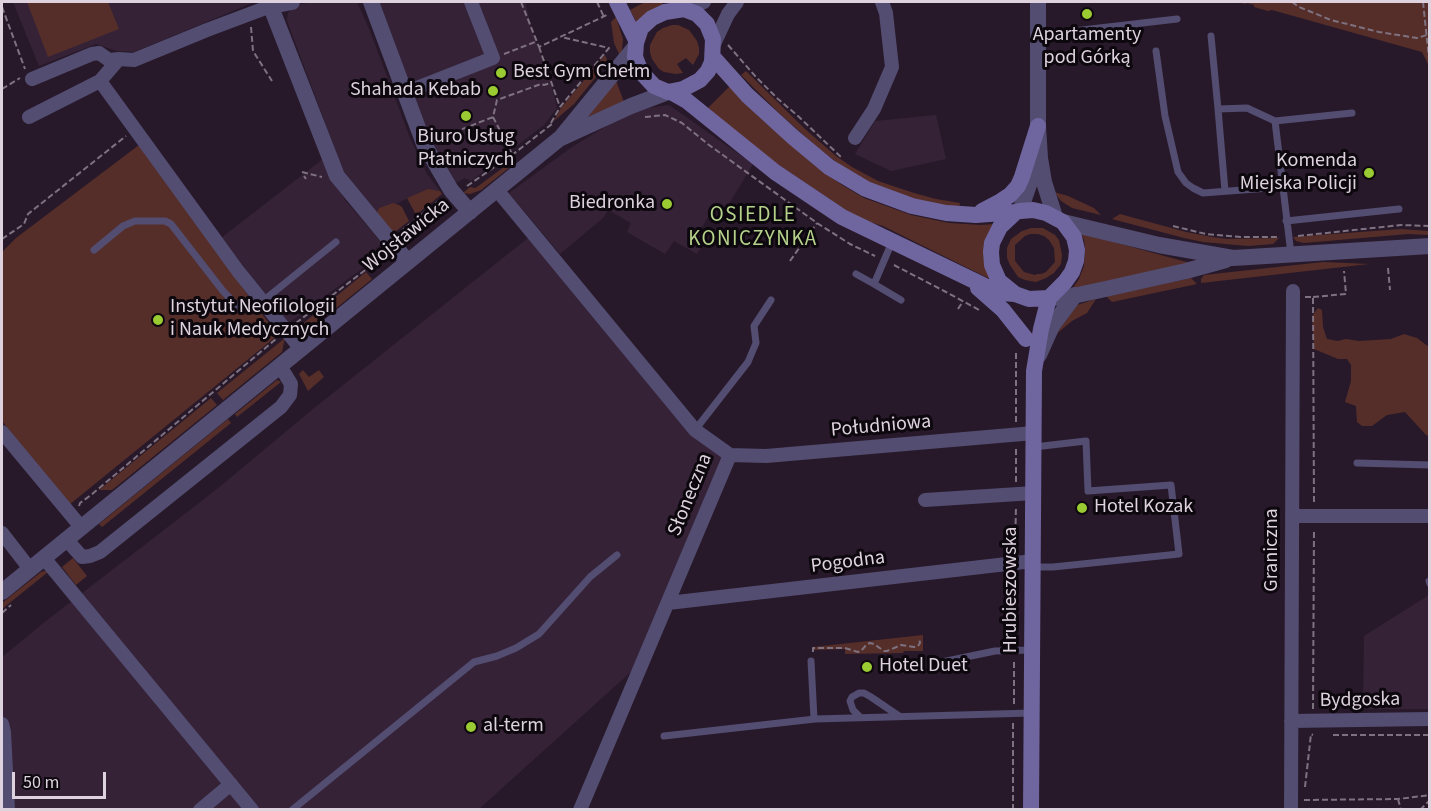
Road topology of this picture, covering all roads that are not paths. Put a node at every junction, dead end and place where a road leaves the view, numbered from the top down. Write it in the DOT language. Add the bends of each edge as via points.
graph roads {
  1 [pos="292,2"];
  2 [pos="371,2"];
  3 [pos="471,2"];
  4 [pos="617,2"];
  5 [pos="704,2"];
  6 [pos="737,2"];
  7 [pos="882,2"];
  8 [pos="1038,2"];
  9 [pos="270,4"];
  10 [pos="681,7"];
  11 [pos="1177,19"];
  12 [pos="1038,33"];
  13 [pos="1211,36"];
  14 [pos="636,44"];
  15 [pos="718,48"];
  16 [pos="1156,51"];
  17 [pos="119,59"];
  18 [pos="31,79"];
  19 [pos="100,81"];
  20 [pos="670,92"];
  21 [pos="404,93"];
  22 [pos="1218,109"];
  23 [pos="1352,113"];
  24 [pos="28,117"];
  25 [pos="1275,121"];
  26 [pos="1038,126"];
  27 [pos="855,138"];
  28 [pos="559,139"];
  29 [pos="1282,188"];
  30 [pos="497,190"];
  31 [pos="1225,191"];
  32 [pos="1399,209"];
  33 [pos="470,212"];
  34 [pos="1018,212"];
  35 [pos="976,215"];
  36 [pos="1059,219"];
  37 [pos="1287,221"];
  38 [pos="336,242"];
  39 [pos="892,242"];
  40 [pos="1430,246"];
  41 [pos="94,250"];
  42 [pos="1291,254"];
  43 [pos="1233,258"];
  44 [pos="408,262"];
  45 [pos="856,274"];
  46 [pos="969,280"];
  47 [pos="874,284"];
  48 [pos="1015,294"];
  49 [pos="1296,294"];
  50 [pos="1075,295"];
  51 [pos="1049,298"];
  52 [pos="771,300"];
  53 [pos="902,300"];
  54 [pos="262,302"];
  55 [pos="1021,344"];
  56 [pos="301,349"];
  57 [pos="280,366"];
  58 [pos="1035,366"];
  59 [pos="695,430"];
  60 [pos="2,432"];
  61 [pos="1034,440"];
  62 [pos="730,455"];
  63 [pos="1357,463"];
  64 [pos="1430,465"];
  65 [pos="1034,493"];
  66 [pos="925,500"];
  67 [pos="1292,516"];
  68 [pos="1430,516"];
  69 [pos="78,524"];
  70 [pos="2,533"];
  71 [pos="66,540"];
  72 [pos="617,555"];
  73 [pos="44,558"];
  74 [pos="1033,564"];
  75 [pos="30,568"];
  76 [pos="2,592"];
  77 [pos="668,603"];
  78 [pos="1032,650"];
  79 [pos="811,661"];
  80 [pos="937,663"];
  81 [pos="1032,713"];
  82 [pos="899,716"];
  83 [pos="860,717"];
  84 [pos="814,719"];
  85 [pos="1430,719"];
  86 [pos="1291,721"];
  87 [pos="2,724"];
  88 [pos="664,736"];
  89 [pos="231,784"];
  90 [pos="8,810"];
  91 [pos="200,810"];
  92 [pos="252,810"];
  93 [pos="292,810"];
  94 [pos="580,810"];
  95 [pos="1031,810"];
  96 [pos="1291,810"];
  1 -- 9 [label="street"];
  2 -- 21 [label="street"];
  3 -- 21 [label="street" via="493,58"];
  4 -- 14 [label="main road"];
  5 -- 10 [label="street"];
  6 -- 15 [label="street" via="728,14"];
  7 -- 27 [label="street" via="892,67"];
  8 -- 12 [label="street"];
  9 -- 17 [label="street" via="134,60"];
  9 -- 44 [label="street" via="337,176"];
  10 -- 14 [label="main road" via="656,16 641,28"];
  10 -- 15 [label="main road" via="704,20"];
  11 -- 12 [label="lane"];
  12 -- 26 [label="street"];
  13 -- 22 [label="lane"];
  14 -- 20 [label="main road" via="637,62 644,76 654,86"];
  14 -- 28 [label="street, Wojsławicka"];
  15 -- 20 [label="main road" via="700,80"];
  15 -- 35 [label="main road" via="747,95 847,179 912,206"];
  16 -- 31 [label="lane" via="1178,172 1186,183 1203,193"];
  17 -- 18 [label="street" via="92,54"];
  17 -- 19 [label="street"];
  19 -- 24 [label="street"];
  19 -- 54 [label="street"];
  20 -- 28 [label="street, Wojsławicka"];
  20 -- 39 [label="main road" via="824,206"];
  21 -- 33 [label="street" via="424,144"];
  22 -- 25 [label="lane" via="1247,108"];
  22 -- 31 [label="lane"];
  23 -- 25 [label="lane"];
  25 -- 29 [label="lane"];
  26 -- 34 [label="street" via="1031,179"];
  26 -- 35 [label="main road" via="1018,186"];
  26 -- 36 [label="street" via="1044,182"];
  28 -- 30 [label="street, Wojsławicka"];
  29 -- 31 [label="lane"];
  29 -- 37 [label="lane"];
  30 -- 33 [label="street, Wojsławicka"];
  30 -- 59 [label="street, Słoneczna"];
  32 -- 37 [label="lane"];
  33 -- 44 [label="street, Wojsławicka"];
  34 -- 35 [label="main road"];
  34 -- 36 [label="main road" via="1039,211"];
  34 -- 48 [label="main road" via="998,231 991,252 998,278"];
  36 -- 43 [label="street" via="1159,246"];
  36 -- 51 [label="main road" via="1076,242 1076,261 1068,278"];
  37 -- 42 [label="lane"];
  38 -- 54 [label="lane"];
  39 -- 46 [label="main road"];
  39 -- 47 [label="lane"];
  40 -- 42 [label="street"];
  41 -- 54 [label="lane" via="135,221 165,221 236,304 246,310"];
  42 -- 43 [label="street"];
  43 -- 50 [label="street"];
  44 -- 56 [label="street, Wojsławicka"];
  45 -- 47 [label="lane"];
  46 -- 48 [label="main road"];
  46 -- 55 [label="main road" via="1004,310"];
  47 -- 53 [label="lane"];
  48 -- 51 [label="main road"];
  48 -- 55 [label="main road"];
  49 -- 67 [label="street, Graniczna"];
  50 -- 51 [label="street"];
  50 -- 58 [label="street" via="1052,326"];
  51 -- 58 [label="main road"];
  52 -- 59 [label="lane" via="754,326 756,343 748,362"];
  54 -- 56 [label="street"];
  55 -- 58 [label="main road"];
  56 -- 57 [label="street, Wojsławicka"];
  57 -- 69 [label="street, Wojsławicka"];
  57 -- 71 [label="street" via="291,384 290,395 281,407 100,552 81,557"];
  58 -- 61 [label="main road, Hrubieszowska"];
  59 -- 62 [label="street, Słoneczna"];
  60 -- 69 [label="street"];
  61 -- 62 [label="street, Południowa" via="1016,435 766,456"];
  61 -- 65 [label="main road, Hrubieszowska"];
  61 -- 74 [label="lane" via="1086,441 1088,491 1171,485 1179,554 1053,567"];
  62 -- 77 [label="street, Słoneczna"];
  63 -- 64 [label="lane"];
  65 -- 66 [label="street"];
  65 -- 74 [label="main road, Hrubieszowska"];
  67 -- 68 [label="street"];
  67 -- 86 [label="street, Graniczna"];
  69 -- 71 [label="street, Wojsławicka"];
  70 -- 75 [label="street"];
  71 -- 73 [label="street, Wojsławicka"];
  72 -- 93 [label="lane" via="590,577 539,634 516,648 474,662"];
  73 -- 75 [label="street, Wojsławicka"];
  73 -- 89 [label="street"];
  74 -- 77 [label="street, Pogodna"];
  74 -- 78 [label="main road, Hrubieszowska"];
  75 -- 76 [label="street, Wojsławicka"];
  77 -- 94 [label="street, Słoneczna"];
  78 -- 80 [label="lane" via="995,651"];
  78 -- 81 [label="main road, Hrubieszowska"];
  79 -- 84 [label="lane"];
  81 -- 82 [label="lane"];
  81 -- 95 [label="main road, Hrubieszowska"];
  82 -- 83 [label="lane"];
  82 -- 83 [label="lane" via="859,693 850,701"];
  83 -- 84 [label="lane"];
  84 -- 88 [label="lane"];
  85 -- 86 [label="street, Bydgoska"];
  86 -- 96 [label="street, Graniczna"];
  87 -- 90 [label="street"];
  89 -- 91 [label="street"];
  89 -- 92 [label="street"];
}
